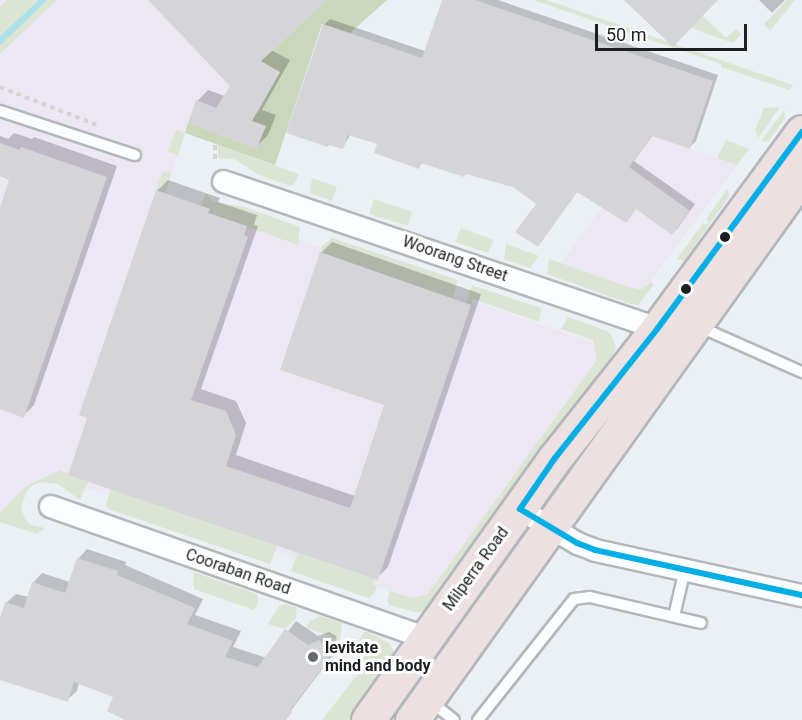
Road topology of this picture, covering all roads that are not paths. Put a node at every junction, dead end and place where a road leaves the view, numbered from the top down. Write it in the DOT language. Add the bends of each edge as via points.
graph roads {
  1 [pos="0,111"];
  2 [pos="802,132"];
  3 [pos="135,155"];
  4 [pos="802,175"];
  5 [pos="224,181"];
  6 [pos="680,330"];
  7 [pos="802,372"];
  8 [pos="50,506"];
  9 [pos="520,509"];
  10 [pos="552,529"];
  11 [pos="685,569"];
  12 [pos="802,595"];
  13 [pos="674,616"];
  14 [pos="701,623"];
  15 [pos="426,638"];
  16 [pos="420,710"];
  17 [pos="368,720"];
  18 [pos="454,720"];
  19 [pos="478,720"];
  1 -- 3 [label="lane"];
  2 -- 6 [label="highway, Milperra Road"];
  4 -- 6 [label="highway, Milperra Road"];
  5 -- 6 [label="street, Woorang Street"];
  6 -- 7 [label="lane"];
  6 -- 9 [label="highway, Milperra Road" via="555,458"];
  6 -- 10 [label="highway, Milperra Road"];
  8 -- 15 [label="street, Cooraban Road"];
  9 -- 10 [label="street"];
  9 -- 15 [label="highway, Milperra Road"];
  10 -- 11 [label="street" via="595,550"];
  10 -- 16 [label="highway, Milperra Road"];
  11 -- 12 [label="street"];
  11 -- 13 [label="lane"];
  13 -- 14 [label="lane"];
  13 -- 19 [label="lane" via="590,597 574,599"];
  15 -- 17 [label="highway, Milperra Road"];
  16 -- 18 [label="lane"];
}
